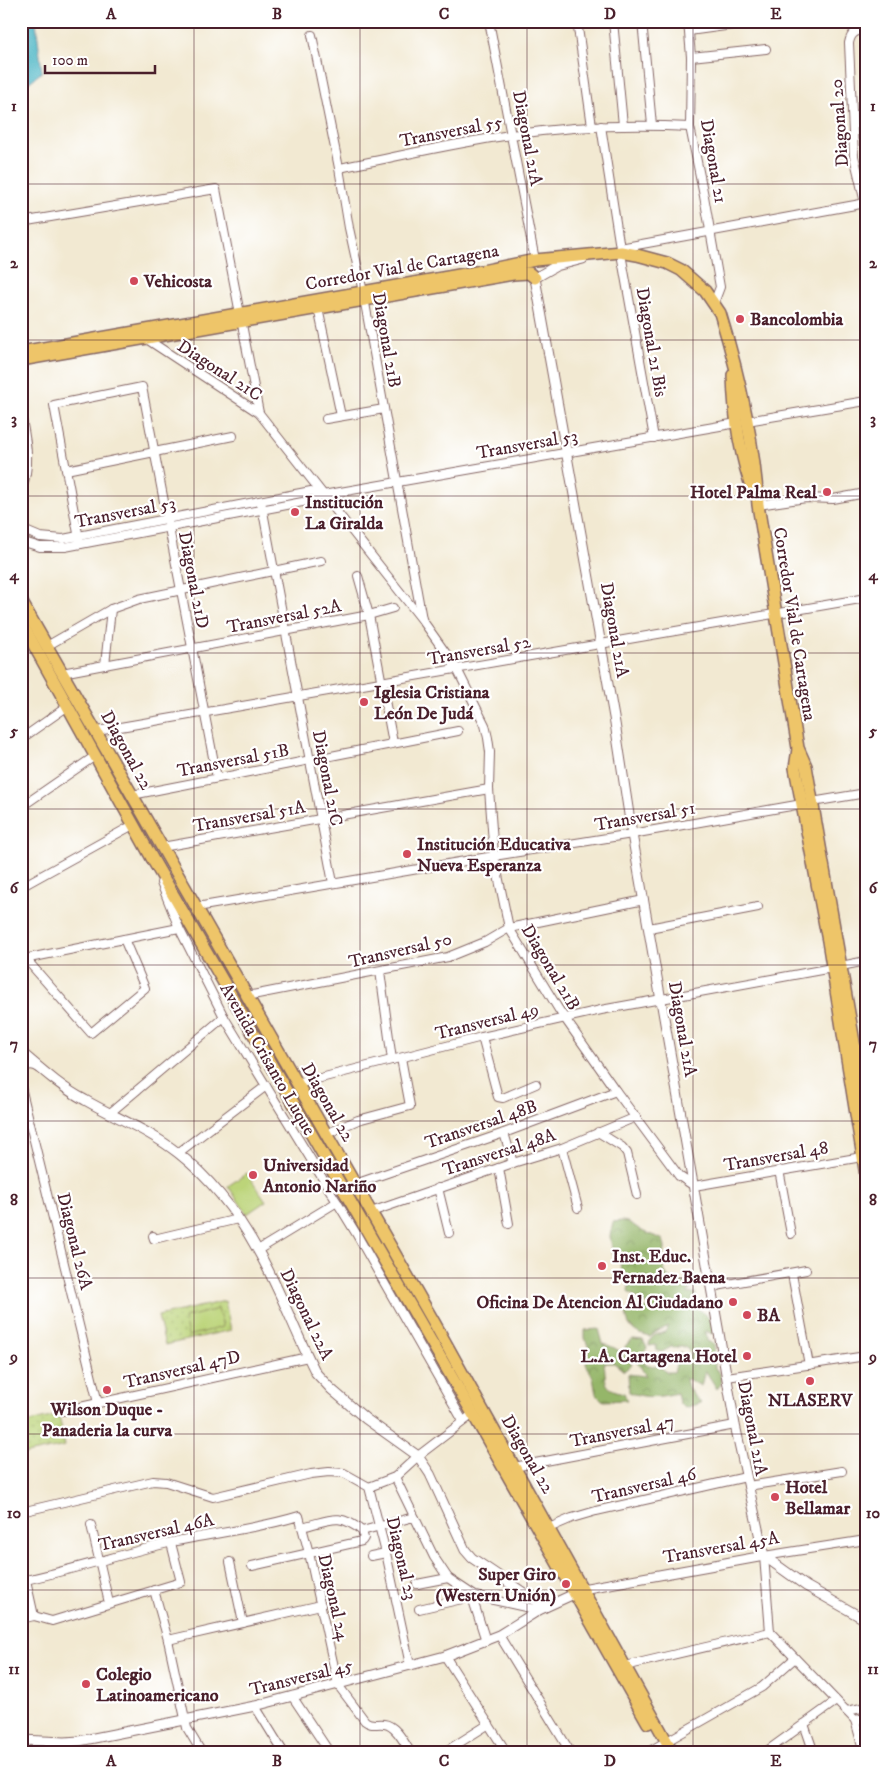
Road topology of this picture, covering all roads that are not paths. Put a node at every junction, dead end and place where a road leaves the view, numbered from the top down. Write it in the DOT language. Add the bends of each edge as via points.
graph roads {
  1 [pos="489,21"];
  2 [pos="577,21"];
  3 [pos="613,21"];
  4 [pos="642,21"];
  5 [pos="688,21"];
  6 [pos="761,21"];
  7 [pos="866,29"];
  8 [pos="689,31"];
  9 [pos="312,35"];
  10 [pos="766,49"];
  11 [pos="691,57"];
  12 [pos="623,125"];
  13 [pos="652,125"];
  14 [pos="592,126"];
  15 [pos="601,126"];
  16 [pos="690,127"];
  17 [pos="511,135"];
  18 [pos="339,168"];
  19 [pos="864,192"];
  20 [pos="866,204"];
  21 [pos="21,222"];
  22 [pos="710,232"];
  23 [pos="621,250"];
  24 [pos="605,254"];
  25 [pos="534,260"];
  26 [pos="536,278"];
  27 [pos="364,296"];
  28 [pos="714,303"];
  29 [pos="318,308"];
  30 [pos="242,317"];
  31 [pos="145,338"];
  32 [pos="21,352"];
  33 [pos="21,360"];
  34 [pos="866,401"];
  35 [pos="384,409"];
  36 [pos="259,413"];
  37 [pos="21,414"];
  38 [pos="341,416"];
  39 [pos="326,419"];
  40 [pos="742,422"];
  41 [pos="233,436"];
  42 [pos="654,438"];
  43 [pos="154,452"];
  44 [pos="567,453"];
  45 [pos="66,470"];
  46 [pos="397,482"];
  47 [pos="21,490"];
  48 [pos="866,493"];
  49 [pos="323,495"];
  50 [pos="261,501"];
  51 [pos="758,505"];
  52 [pos="263,510"];
  53 [pos="167,519"];
  54 [pos="169,527"];
  55 [pos="21,529"];
  56 [pos="79,540"];
  57 [pos="21,541"];
  58 [pos="321,561"];
  59 [pos="273,571"];
  60 [pos="358,576"];
  61 [pos="180,589"];
  62 [pos="866,598"];
  63 [pos="21,601"];
  64 [pos="393,608"];
  65 [pos="111,609"];
  66 [pos="775,614"];
  67 [pos="369,615"];
  68 [pos="422,621"];
  69 [pos="22,627"];
  70 [pos="285,631"];
  71 [pos="601,644"];
  72 [pos="47,646"];
  73 [pos="191,648"];
  74 [pos="105,665"];
  75 [pos="457,669"];
  76 [pos="62,673"];
  77 [pos="381,682"];
  78 [pos="298,696"];
  79 [pos="68,706"];
  80 [pos="203,712"];
  81 [pos="97,731"];
  82 [pos="458,731"];
  83 [pos="21,738"];
  84 [pos="393,743"];
  85 [pos="96,756"];
  86 [pos="309,760"];
  87 [pos="217,778"];
  88 [pos="489,789"];
  89 [pos="866,793"];
  90 [pos="132,795"];
  91 [pos="807,803"];
  92 [pos="21,807"];
  93 [pos="320,818"];
  94 [pos="133,825"];
  95 [pos="632,834"];
  96 [pos="162,847"];
  97 [pos="494,856"];
  98 [pos="153,860"];
  99 [pos="333,884"];
  100 [pos="21,887"];
  101 [pos="644,900"];
  102 [pos="196,907"];
  103 [pos="758,907"];
  104 [pos="179,928"];
  105 [pos="510,928"];
  106 [pos="649,928"];
  107 [pos="124,939"];
  108 [pos="24,959"];
  109 [pos="866,961"];
  110 [pos="836,967"];
  111 [pos="380,971"];
  112 [pos="247,996"];
  113 [pos="661,998"];
  114 [pos="224,1017"];
  115 [pos="564,1018"];
  116 [pos="482,1037"];
  117 [pos="21,1052"];
  118 [pos="401,1058"];
  119 [pos="392,1060"];
  120 [pos="40,1069"];
  121 [pos="21,1071"];
  122 [pos="298,1084"];
  123 [pos="536,1084"];
  124 [pos="266,1086"];
  125 [pos="21,1087"];
  126 [pos="616,1091"];
  127 [pos="866,1111"];
  128 [pos="110,1112"];
  129 [pos="636,1117"];
  130 [pos="598,1132"];
  131 [pos="504,1133"];
  132 [pos="326,1134"];
  133 [pos="562,1148"];
  134 [pos="178,1153"];
  135 [pos="862,1156"];
  136 [pos="513,1163"];
  137 [pos="499,1168"];
  138 [pos="778,1170"];
  139 [pos="866,1176"];
  140 [pos="355,1184"];
  141 [pos="694,1186"];
  142 [pos="438,1188"];
  143 [pos="637,1195"];
  144 [pos="337,1202"];
  145 [pos="578,1208"];
  146 [pos="371,1212"];
  147 [pos="238,1219"];
  148 [pos="509,1224"];
  149 [pos="450,1233"];
  150 [pos="791,1234"];
  151 [pos="153,1236"];
  152 [pos="258,1250"];
  153 [pos="806,1270"];
  154 [pos="792,1274"];
  155 [pos="711,1287"];
  156 [pos="866,1356"];
  157 [pos="308,1357"];
  158 [pos="809,1364"];
  159 [pos="727,1377"];
  160 [pos="98,1403"];
  161 [pos="62,1412"];
  162 [pos="473,1414"];
  163 [pos="463,1421"];
  164 [pos="735,1425"];
  165 [pos="418,1456"];
  166 [pos="514,1467"];
  167 [pos="842,1471"];
  168 [pos="395,1477"];
  169 [pos="747,1482"];
  170 [pos="368,1487"];
  171 [pos="21,1512"];
  172 [pos="299,1516"];
  173 [pos="415,1518"];
  174 [pos="91,1525"];
  175 [pos="379,1526"];
  176 [pos="302,1527"];
  177 [pos="549,1528"];
  178 [pos="362,1530"];
  179 [pos="866,1540"];
  180 [pos="171,1543"];
  181 [pos="309,1553"];
  182 [pos="386,1554"];
  183 [pos="371,1556"];
  184 [pos="764,1556"];
  185 [pos="99,1561"];
  186 [pos="230,1562"];
  187 [pos="252,1566"];
  188 [pos="448,1578"];
  189 [pos="24,1580"];
  190 [pos="417,1584"];
  191 [pos="154,1590"];
  192 [pos="578,1591"];
  193 [pos="473,1596"];
  194 [pos="109,1603"];
  195 [pos="321,1605"];
  196 [pos="419,1609"];
  197 [pos="542,1609"];
  198 [pos="34,1616"];
  199 [pos="21,1619"];
  200 [pos="866,1620"];
  201 [pos="243,1623"];
  202 [pos="770,1632"];
  203 [pos="499,1635"];
  204 [pos="168,1640"];
  205 [pos="486,1641"];
  206 [pos="444,1656"];
  207 [pos="795,1658"];
  208 [pos="410,1665"];
  209 [pos="621,1667"];
  210 [pos="338,1685"];
  211 [pos="292,1696"];
  212 [pos="836,1701"];
  213 [pos="255,1706"];
  214 [pos="866,1707"];
  215 [pos="847,1712"];
  216 [pos="866,1718"];
  217 [pos="855,1720"];
  218 [pos="185,1721"];
  219 [pos="489,1724"];
  220 [pos="804,1724"];
  221 [pos="22,1740"];
  222 [pos="664,1746"];
  223 [pos="453,1750"];
  224 [pos="766,1752"];
  225 [pos="27,1753"];
  226 [pos="202,1753"];
  227 [pos="284,1753"];
  228 [pos="330,1753"];
  229 [pos="411,1753"];
  230 [pos="443,1753"];
  231 [pos="507,1753"];
  232 [pos="571,1753"];
  233 [pos="646,1753"];
  234 [pos="673,1753"];
  235 [pos="814,1753"];
  236 [pos="864,1753"];
  1 -- 17 [label="street, Diagonal 21A"];
  2 -- 14 [label="street"];
  3 -- 12 [label="street"];
  4 -- 13 [label="street"];
  5 -- 8 [label="street, Diagonal 21"];
  6 -- 8 [label="street"];
  7 -- 19 [label="street, Diagonal 20" via="851,35 849,43 854,156"];
  8 -- 11 [label="street, Diagonal 21"];
  9 -- 18 [label="street, Diagonal 21B"];
  10 -- 11 [label="street"];
  11 -- 16 [label="street, Diagonal 21"];
  12 -- 13 [label="street, Transversal 55"];
  12 -- 15 [label="street, Transversal 55"];
  13 -- 16 [label="street, Transversal 55"];
  14 -- 15 [label="street, Transversal 55"];
  14 -- 17 [label="street, Transversal 55"];
  15 -- 23 [label="street, Diagonal 21 Bis"];
  16 -- 22 [label="street, Diagonal 21"];
  17 -- 18 [label="street, Transversal 55"];
  17 -- 25 [label="street, Diagonal 21A"];
  18 -- 27 [label="street, Diagonal 21B"];
  19 -- 20 [label="street, Diagonal 20"];
  20 -- 22 [label="street"];
  21 -- 30 [label="street" via="216,189"];
  22 -- 23 [label="street"];
  22 -- 28 [label="street, Diagonal 21" via="720,287"];
  23 -- 24 [label="main road, Corredor Vial de Cartagena"];
  23 -- 28 [label="main road, Corredor Vial de Cartagena" via="681,270"];
  23 -- 42 [label="street, Diagonal 21 Bis"];
  24 -- 25 [label="main road, Corredor Vial de Cartagena"];
  24 -- 26 [label="street" via="556,266"];
  25 -- 27 [label="main road, Corredor Vial de Cartagena"];
  26 -- 27 [label="main road, Corredor Vial de Cartagena" via="529,273 521,273"];
  26 -- 44 [label="street, Diagonal 21A"];
  27 -- 29 [label="main road, Corredor Vial de Cartagena"];
  27 -- 30 [label="main road, Corredor Vial de Cartagena"];
  27 -- 35 [label="street, Diagonal 21B"];
  28 -- 40 [label="main road, Corredor Vial de Cartagena" via="724,326 732,360 733,392"];
  29 -- 30 [label="main road, Corredor Vial de Cartagena"];
  29 -- 38 [label="street"];
  30 -- 31 [label="main road, Corredor Vial de Cartagena"];
  30 -- 32 [label="main road, Corredor Vial de Cartagena"];
  30 -- 36 [label="street"];
  31 -- 33 [label="main road, Corredor Vial de Cartagena"];
  31 -- 36 [label="street, Diagonal 21C"];
  34 -- 40 [label="street, Transversal 53"];
  35 -- 38 [label="street"];
  35 -- 46 [label="street, Diagonal 21B"];
  36 -- 49 [label="street, Diagonal 21C"];
  37 -- 47 [label="street" via="28,454 28,470"];
  38 -- 39 [label="street"];
  40 -- 42 [label="street, Transversal 53"];
  40 -- 51 [label="main road, Corredor Vial de Cartagena" via="747,476"];
  41 -- 43 [label="street"];
  42 -- 44 [label="street, Transversal 53"];
  43 -- 45 [label="street"];
  43 -- 45 [label="street, Diagonal 21D" via="142,387 54,405"];
  43 -- 53 [label="street, Diagonal 21D"];
  44 -- 46 [label="street, Transversal 53"];
  44 -- 71 [label="street, Diagonal 21A"];
  45 -- 56 [label="street"];
  46 -- 49 [label="street, Transversal 53"];
  46 -- 68 [label="street, Diagonal 21B"];
  48 -- 51 [label="street"];
  49 -- 50 [label="street, Transversal 53" via="311,491"];
  49 -- 52 [label="street, Transversal 53"];
  49 -- 68 [label="street, Diagonal 21C"];
  50 -- 52 [label="street, Diagonal 21C"];
  50 -- 53 [label="street, Transversal 53"];
  51 -- 66 [label="main road, Corredor Vial de Cartagena"];
  52 -- 54 [label="street, Transversal 53"];
  52 -- 59 [label="street, Diagonal 21C"];
  53 -- 54 [label="street, Diagonal 21D"];
  53 -- 56 [label="street, Transversal 53"];
  54 -- 56 [label="street, Transversal 53"];
  54 -- 61 [label="street, Diagonal 21D"];
  55 -- 56 [label="street, Transversal 53" via="40,537"];
  56 -- 57 [label="street, Transversal 53" via="52,548"];
  58 -- 59 [label="street"];
  59 -- 61 [label="street"];
  59 -- 70 [label="street, Diagonal 21C"];
  60 -- 67 [label="street"];
  61 -- 65 [label="street"];
  61 -- 73 [label="street, Diagonal 21D"];
  62 -- 66 [label="street, Transversal 52"];
  63 -- 72 [label="main road, Diagonal 22"];
  64 -- 67 [label="street, Transversal 52A"];
  65 -- 72 [label="street"];
  65 -- 74 [label="street"];
  66 -- 71 [label="street, Transversal 52"];
  66 -- 91 [label="main road, Corredor Vial de Cartagena" via="798,748 795,768"];
  67 -- 70 [label="street, Transversal 52A"];
  67 -- 77 [label="street"];
  68 -- 75 [label="street, Diagonal 21C"];
  69 -- 79 [label="main road, Diagonal 22"];
  70 -- 73 [label="street, Transversal 52A"];
  70 -- 78 [label="street, Diagonal 21C"];
  71 -- 75 [label="street, Transversal 52"];
  71 -- 95 [label="street, Diagonal 21A"];
  72 -- 76 [label="main road, Diagonal 22"];
  73 -- 74 [label="street, Transversal 52A"];
  73 -- 80 [label="street, Diagonal 21D"];
  74 -- 76 [label="street, Transversal 52A"];
  75 -- 77 [label="street, Transversal 52"];
  75 -- 88 [label="street, Diagonal 21B" via="485,725 490,752"];
  76 -- 81 [label="main road, Diagonal 22"];
  77 -- 78 [label="street, Transversal 52"];
  77 -- 84 [label="street"];
  78 -- 80 [label="street, Transversal 52"];
  78 -- 86 [label="street, Diagonal 21C"];
  79 -- 83 [label="street"];
  79 -- 85 [label="main road, Diagonal 22"];
  80 -- 81 [label="street, Transversal 52"];
  80 -- 87 [label="street, Diagonal 21D"];
  81 -- 90 [label="main road, Diagonal 22"];
  82 -- 84 [label="street, Transversal 51B"];
  84 -- 86 [label="street, Transversal 51B"];
  85 -- 92 [label="street"];
  85 -- 94 [label="main road, Diagonal 22"];
  86 -- 87 [label="street, Transversal 51B"];
  86 -- 93 [label="street, Diagonal 21C"];
  87 -- 90 [label="street, Transversal 51B"];
  88 -- 93 [label="street, Transversal 51A"];
  88 -- 97 [label="street, Diagonal 21B"];
  89 -- 91 [label="street, Transversal 51"];
  90 -- 96 [label="main road, Diagonal 22"];
  91 -- 95 [label="street, Transversal 51"];
  91 -- 110 [label="main road, Corredor Vial de Cartagena"];
  93 -- 96 [label="street, Transversal 51A"];
  93 -- 99 [label="street, Diagonal 21C"];
  94 -- 98 [label="main road, Diagonal 22"];
  94 -- 100 [label="street"];
  95 -- 97 [label="street, Transversal 51"];
  95 -- 101 [label="street, Diagonal 21A"];
  96 -- 102 [label="main road, Diagonal 22"];
  97 -- 99 [label="street, Transversal 51"];
  97 -- 105 [label="street, Diagonal 21B"];
  98 -- 104 [label="street, Avenida Crisanto Luque"];
  98 -- 162 [label="main road, Diagonal 22"];
  99 -- 102 [label="street, Transversal 51"];
  101 -- 105 [label="street, Transversal 50"];
  101 -- 106 [label="street, Diagonal 21A"];
  102 -- 112 [label="main road, Diagonal 22"];
  103 -- 106 [label="street"];
  104 -- 107 [label="street"];
  104 -- 114 [label="street, Avenida Crisanto Luque"];
  105 -- 111 [label="street, Transversal 50" via="448,957"];
  105 -- 115 [label="street, Diagonal 21B"];
  106 -- 113 [label="street, Diagonal 21A"];
  107 -- 108 [label="street"];
  107 -- 108 [label="street" via="145,988 91,1033"];
  109 -- 110 [label="street, Transversal 49"];
  110 -- 113 [label="street, Transversal 49"];
  110 -- 127 [label="main road, Corredor Vial de Cartagena"];
  110 -- 135 [label="main road, Corredor Vial de Cartagena"];
  111 -- 112 [label="street, Transversal 50"];
  111 -- 119 [label="street"];
  112 -- 122 [label="main road, Diagonal 22"];
  113 -- 115 [label="street, Transversal 49"];
  113 -- 141 [label="street, Diagonal 21A"];
  114 -- 124 [label="street, Avenida Crisanto Luque"];
  114 -- 128 [label="street"];
  115 -- 116 [label="street, Transversal 49"];
  115 -- 126 [label="street, Diagonal 21B"];
  116 -- 118 [label="street, Transversal 49"];
  116 -- 123 [label="street" via="498,1097 503,1098"];
  117 -- 120 [label="street, Diagonal 22A"];
  118 -- 119 [label="street, Transversal 49"];
  118 -- 132 [label="street" via="410,1106 358,1120"];
  119 -- 122 [label="street, Transversal 49"];
  120 -- 121 [label="street" via="32,1065"];
  120 -- 128 [label="street, Diagonal 22A" via="84,1100"];
  122 -- 132 [label="main road, Diagonal 22"];
  124 -- 134 [label="street"];
  124 -- 144 [label="street, Avenida Crisanto Luque"];
  125 -- 160 [label="street, Diagonal 26A"];
  126 -- 129 [label="street, Diagonal 21B"];
  126 -- 131 [label="street, Transversal 48B"];
  128 -- 134 [label="street, Diagonal 22A" via="150,1133"];
  129 -- 130 [label="street, Transversal 48A"];
  129 -- 141 [label="street, Diagonal 21B" via="680,1176"];
  130 -- 133 [label="street, Transversal 48A"];
  130 -- 143 [label="street" via="628,1153"];
  131 -- 136 [label="street"];
  131 -- 140 [label="street, Transversal 48B"];
  132 -- 140 [label="main road, Diagonal 22"];
  133 -- 136 [label="street, Transversal 48A"];
  133 -- 145 [label="street"];
  134 -- 147 [label="street, Diagonal 22A" via="211,1183"];
  135 -- 138 [label="street, Transversal 48"];
  135 -- 139 [label="main road, Corredor Vial de Cartagena"];
  136 -- 137 [label="street, Transversal 48A"];
  137 -- 142 [label="street, Transversal 48A"];
  137 -- 148 [label="street"];
  138 -- 141 [label="street, Transversal 48"];
  138 -- 150 [label="street"];
  140 -- 146 [label="main road, Diagonal 22"];
  141 -- 155 [label="street, Diagonal 21A"];
  142 -- 146 [label="street, Transversal 48A"];
  142 -- 149 [label="street"];
  144 -- 152 [label="street"];
  144 -- 163 [label="street, Avenida Crisanto Luque"];
  146 -- 166 [label="main road, Diagonal 22"];
  147 -- 151 [label="street" via="154,1239"];
  147 -- 152 [label="street, Diagonal 22A"];
  152 -- 157 [label="street, Diagonal 22A"];
  153 -- 154 [label="street"];
  154 -- 155 [label="street"];
  154 -- 158 [label="street"];
  155 -- 159 [label="street, Diagonal 21A"];
  156 -- 158 [label="street"];
  157 -- 160 [label="street, Transversal 47D"];
  157 -- 165 [label="street, Diagonal 22A" via="316,1373 338,1395"];
  158 -- 159 [label="street"];
  159 -- 164 [label="street, Diagonal 21A"];
  160 -- 161 [label="street, Transversal 47D"];
  162 -- 163 [label="street"];
  162 -- 192 [label="main road, Diagonal 22"];
  163 -- 165 [label="street"];
  164 -- 166 [label="street, Transversal 47"];
  164 -- 169 [label="street, Diagonal 21A"];
  165 -- 168 [label="street"];
  165 -- 197 [label="street, Diagonal 22A" via="430,1474 465,1550"];
  166 -- 177 [label="main road, Diagonal 22"];
  167 -- 169 [label="street, Transversal 46"];
  168 -- 170 [label="street"];
  168 -- 173 [label="street"];
  169 -- 177 [label="street, Transversal 46" via="596,1511"];
  169 -- 184 [label="street, Diagonal 21A"];
  170 -- 171 [label="street" via="344,1473 312,1474 213,1497 153,1481"];
  170 -- 175 [label="street, Diagonal 23"];
  172 -- 176 [label="street, Diagonal 24"];
  172 -- 180 [label="street, Transversal 46A" via="256,1528 223,1531"];
  173 -- 175 [label="street"];
  173 -- 188 [label="street"];
  174 -- 185 [label="street"];
  175 -- 178 [label="street"];
  175 -- 182 [label="street, Diagonal 23"];
  176 -- 178 [label="street" via="338,1518"];
  176 -- 181 [label="street, Diagonal 24"];
  177 -- 192 [label="main road, Diagonal 22"];
  178 -- 181 [label="street" via="364,1540"];
  179 -- 184 [label="street, Transversal 45A"];
  180 -- 185 [label="street, Transversal 46A"];
  180 -- 191 [label="street" via="181,1582"];
  181 -- 187 [label="street"];
  181 -- 195 [label="street, Diagonal 24"];
  182 -- 183 [label="street"];
  182 -- 208 [label="street, Diagonal 23"];
  184 -- 192 [label="street, Transversal 45A"];
  184 -- 200 [label="street" via="806,1586"];
  184 -- 202 [label="street, Diagonal 21A"];
  185 -- 189 [label="street, Transversal 46A"];
  185 -- 194 [label="street"];
  186 -- 201 [label="street"];
  188 -- 190 [label="street"];
  188 -- 193 [label="street"];
  189 -- 198 [label="street"];
  191 -- 194 [label="street"];
  191 -- 204 [label="street"];
  192 -- 197 [label="street, Transversal 45"];
  192 -- 209 [label="main road, Diagonal 22"];
  193 -- 196 [label="street"];
  193 -- 197 [label="street"];
  193 -- 205 [label="street"];
  194 -- 198 [label="street" via="52,1621"];
  195 -- 201 [label="street"];
  195 -- 210 [label="street, Diagonal 24"];
  197 -- 203 [label="street, Transversal 45"];
  198 -- 199 [label="street"];
  201 -- 204 [label="street"];
  202 -- 207 [label="street"];
  202 -- 209 [label="street"];
  203 -- 205 [label="street, Transversal 45"];
  203 -- 232 [label="street"];
  204 -- 218 [label="street"];
  205 -- 206 [label="street, Transversal 45"];
  206 -- 208 [label="street, Transversal 45"];
  206 -- 219 [label="street"];
  207 -- 212 [label="street"];
  207 -- 222 [label="street" via="762,1687"];
  208 -- 210 [label="street, Transversal 45"];
  209 -- 222 [label="main road, Diagonal 22"];
  210 -- 211 [label="street, Transversal 45"];
  210 -- 229 [label="street" via="365,1721 394,1729"];
  211 -- 213 [label="street, Transversal 45"];
  211 -- 228 [label="street"];
  212 -- 215 [label="street"];
  212 -- 220 [label="street"];
  213 -- 218 [label="street, Transversal 45"];
  213 -- 227 [label="street"];
  214 -- 215 [label="street"];
  215 -- 217 [label="street"];
  216 -- 217 [label="street"];
  217 -- 236 [label="street"];
  218 -- 221 [label="street, Transversal 45" via="79,1741"];
  218 -- 226 [label="street"];
  219 -- 223 [label="street"];
  219 -- 231 [label="street"];
  220 -- 224 [label="street"];
  220 -- 235 [label="street"];
  221 -- 225 [label="street"];
  222 -- 233 [label="street"];
  222 -- 234 [label="main road, Diagonal 22"];
  223 -- 230 [label="street"];
}
